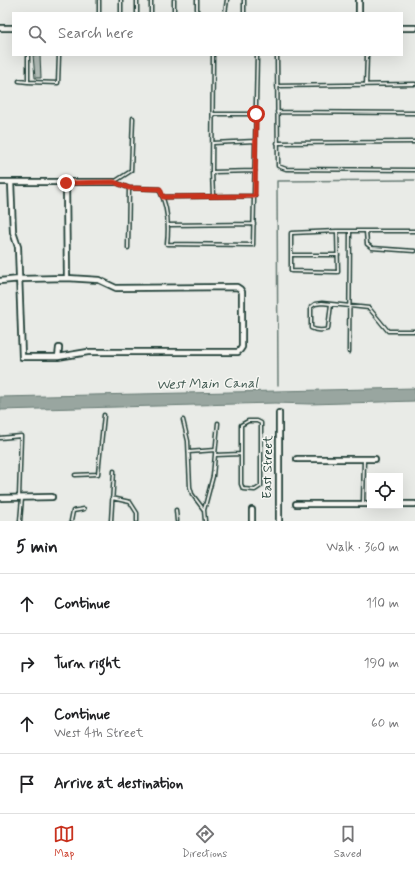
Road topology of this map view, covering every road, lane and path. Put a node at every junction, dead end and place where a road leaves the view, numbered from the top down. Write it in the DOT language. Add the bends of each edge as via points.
graph roads {
  1 [pos="99,0"];
  2 [pos="121,0"];
  3 [pos="137,0"];
  4 [pos="151,0"];
  5 [pos="174,0"];
  6 [pos="197,0"];
  7 [pos="227,0"];
  8 [pos="244,0"];
  9 [pos="359,0"];
  10 [pos="99,12"];
  11 [pos="121,12"];
  12 [pos="137,12"];
  13 [pos="151,12"];
  14 [pos="174,12"];
  15 [pos="197,12"];
  16 [pos="225,12"];
  17 [pos="244,12"];
  18 [pos="359,12"];
  19 [pos="0,28"];
  20 [pos="12,28"];
  21 [pos="403,28"];
  22 [pos="415,28"];
  23 [pos="28,56"];
  24 [pos="59,56"];
  25 [pos="213,56"];
  26 [pos="257,56"];
  27 [pos="277,56"];
  28 [pos="368,56"];
  29 [pos="20,82"];
  30 [pos="28,82"];
  31 [pos="415,84"];
  32 [pos="366,85"];
  33 [pos="277,86"];
  34 [pos="277,112"];
  35 [pos="415,113"];
  36 [pos="213,114"];
  37 [pos="256,114"];
  38 [pos="133,118"];
  39 [pos="256,141"];
  40 [pos="415,142"];
  41 [pos="213,143"];
  42 [pos="277,143"];
  43 [pos="415,170"];
  44 [pos="256,171"];
  45 [pos="212,172"];
  46 [pos="0,182"];
  47 [pos="12,182"];
  48 [pos="114,182"];
  49 [pos="66,183"];
  50 [pos="129,188"];
  51 [pos="255,196"];
  52 [pos="163,197"];
  53 [pos="214,197"];
  54 [pos="254,224"];
  55 [pos="168,225"];
  56 [pos="337,231"];
  57 [pos="350,231"];
  58 [pos="366,231"];
  59 [pos="415,231"];
  60 [pos="128,248"];
  61 [pos="415,250"];
  62 [pos="291,255"];
  63 [pos="338,255"];
  64 [pos="67,278"];
  65 [pos="20,279"];
  66 [pos="0,281"];
  67 [pos="331,304"];
  68 [pos="350,306"];
  69 [pos="415,331"];
  70 [pos="59,348"];
  71 [pos="349,352"];
  72 [pos="58,357"];
  73 [pos="280,412"];
  74 [pos="104,415"];
  75 [pos="183,420"];
  76 [pos="218,423"];
  77 [pos="0,438"];
  78 [pos="215,450"];
  79 [pos="189,452"];
  80 [pos="241,454"];
  81 [pos="215,455"];
  82 [pos="297,460"];
  83 [pos="364,460"];
  84 [pos="375,460"];
  85 [pos="114,471"];
  86 [pos="75,475"];
  87 [pos="52,496"];
  88 [pos="21,497"];
  89 [pos="0,498"];
  90 [pos="112,498"];
  91 [pos="296,504"];
  92 [pos="363,504"];
  93 [pos="367,504"];
  94 [pos="403,504"];
  95 [pos="415,504"];
  96 [pos="84,509"];
  97 [pos="176,510"];
  98 [pos="204,510"];
  99 [pos="252,510"];
  100 [pos="20,521"];
  101 [pos="71,521"];
  102 [pos="110,521"];
  103 [pos="137,521"];
  104 [pos="177,521"];
  105 [pos="204,521"];
  106 [pos="252,521"];
  107 [pos="279,521"];
  1 -- 10 [label="lane"];
  2 -- 11 [label="lane"];
  3 -- 12 [label="lane"];
  4 -- 13 [label="lane"];
  5 -- 14 [label="lane"];
  6 -- 15 [label="lane"];
  7 -- 16 [label="lane"];
  8 -- 17 [label="lane"];
  9 -- 18 [label="street"];
  19 -- 20 [label="street"];
  21 -- 22 [label="street"];
  23 -- 30 [label="lane"];
  24 -- 30 [label="lane" via="58,83"];
  25 -- 36 [label="lane"];
  26 -- 37 [label="lane"];
  27 -- 33 [label="lane"];
  28 -- 32 [label="lane"];
  29 -- 30 [label="lane"];
  31 -- 32 [label="lane"];
  32 -- 33 [label="lane"];
  33 -- 34 [label="lane"];
  34 -- 35 [label="lane"];
  34 -- 42 [label="lane"];
  36 -- 37 [label="lane"];
  36 -- 41 [label="lane"];
  37 -- 39 [label="lane"];
  38 -- 48 [label="lane" via="130,171"];
  39 -- 41 [label="lane"];
  39 -- 44 [label="lane"];
  40 -- 42 [label="lane"];
  41 -- 45 [label="lane"];
  42 -- 43 [label="lane" via="278,166 286,169"];
  44 -- 45 [label="lane"];
  44 -- 51 [label="lane"];
  45 -- 53 [label="lane"];
  46 -- 47 [label="street"];
  47 -- 49 [label="street"];
  47 -- 65 [label="street" via="13,232 18,247"];
  48 -- 49 [label="street"];
  48 -- 50 [label="lane"];
  49 -- 64 [label="street"];
  50 -- 52 [label="lane" via="160,189"];
  50 -- 60 [label="lane"];
  51 -- 53 [label="lane"];
  51 -- 54 [label="lane"];
  52 -- 53 [label="lane"];
  52 -- 55 [label="lane"];
  54 -- 55 [label="lane"];
  54 -- 55 [label="lane" via="253,245 168,244"];
  56 -- 57 [label="lane"];
  56 -- 62 [label="lane" via="291,233"];
  56 -- 63 [label="lane"];
  57 -- 58 [label="lane"];
  57 -- 68 [label="lane"];
  58 -- 59 [label="lane"];
  58 -- 61 [label="lane" via="367,244 372,248"];
  62 -- 63 [label="lane"];
  62 -- 63 [label="lane" via="291,272 338,272"];
  64 -- 65 [label="street"];
  64 -- 72 [label="street" via="99,280 116,288 237,287 242,292 242,347 238,352 88,352"];
  65 -- 66 [label="street"];
  65 -- 72 [label="street" via="22,357"];
  67 -- 67 [label="lane" via="328,329 322,331 311,328 311,307 315,304"];
  67 -- 68 [label="lane"];
  68 -- 69 [label="lane" via="369,308 388,331"];
  68 -- 71 [label="lane"];
  70 -- 72 [label="street"];
  73 -- 107 [label="street, East Street"];
  74 -- 86 [label="lane" via="98,474"];
  75 -- 79 [label="lane"];
  76 -- 78 [label="lane"];
  77 -- 88 [label="lane" via="21,436"];
  78 -- 79 [label="lane"];
  78 -- 81 [label="lane"];
  79 -- 98 [label="lane" via="190,487"];
  80 -- 80 [label="lane" via="241,484 243,489 255,490 261,486 261,423 248,421 241,425"];
  80 -- 81 [label="lane"];
  81 -- 98 [label="lane" via="213,476"];
  82 -- 83 [label="street"];
  83 -- 84 [label="street"];
  83 -- 92 [label="lane"];
  85 -- 90 [label="lane"];
  87 -- 88 [label="street"];
  88 -- 89 [label="street"];
  88 -- 100 [label="lane"];
  90 -- 102 [label="lane"];
  90 -- 103 [label="lane" via="130,502 137,513"];
  91 -- 92 [label="street"];
  92 -- 93 [label="street"];
  94 -- 95 [label="street"];
  96 -- 101 [label="lane" via="73,512"];
  97 -- 104 [label="lane"];
  98 -- 105 [label="lane"];
  99 -- 106 [label="street"];
}
